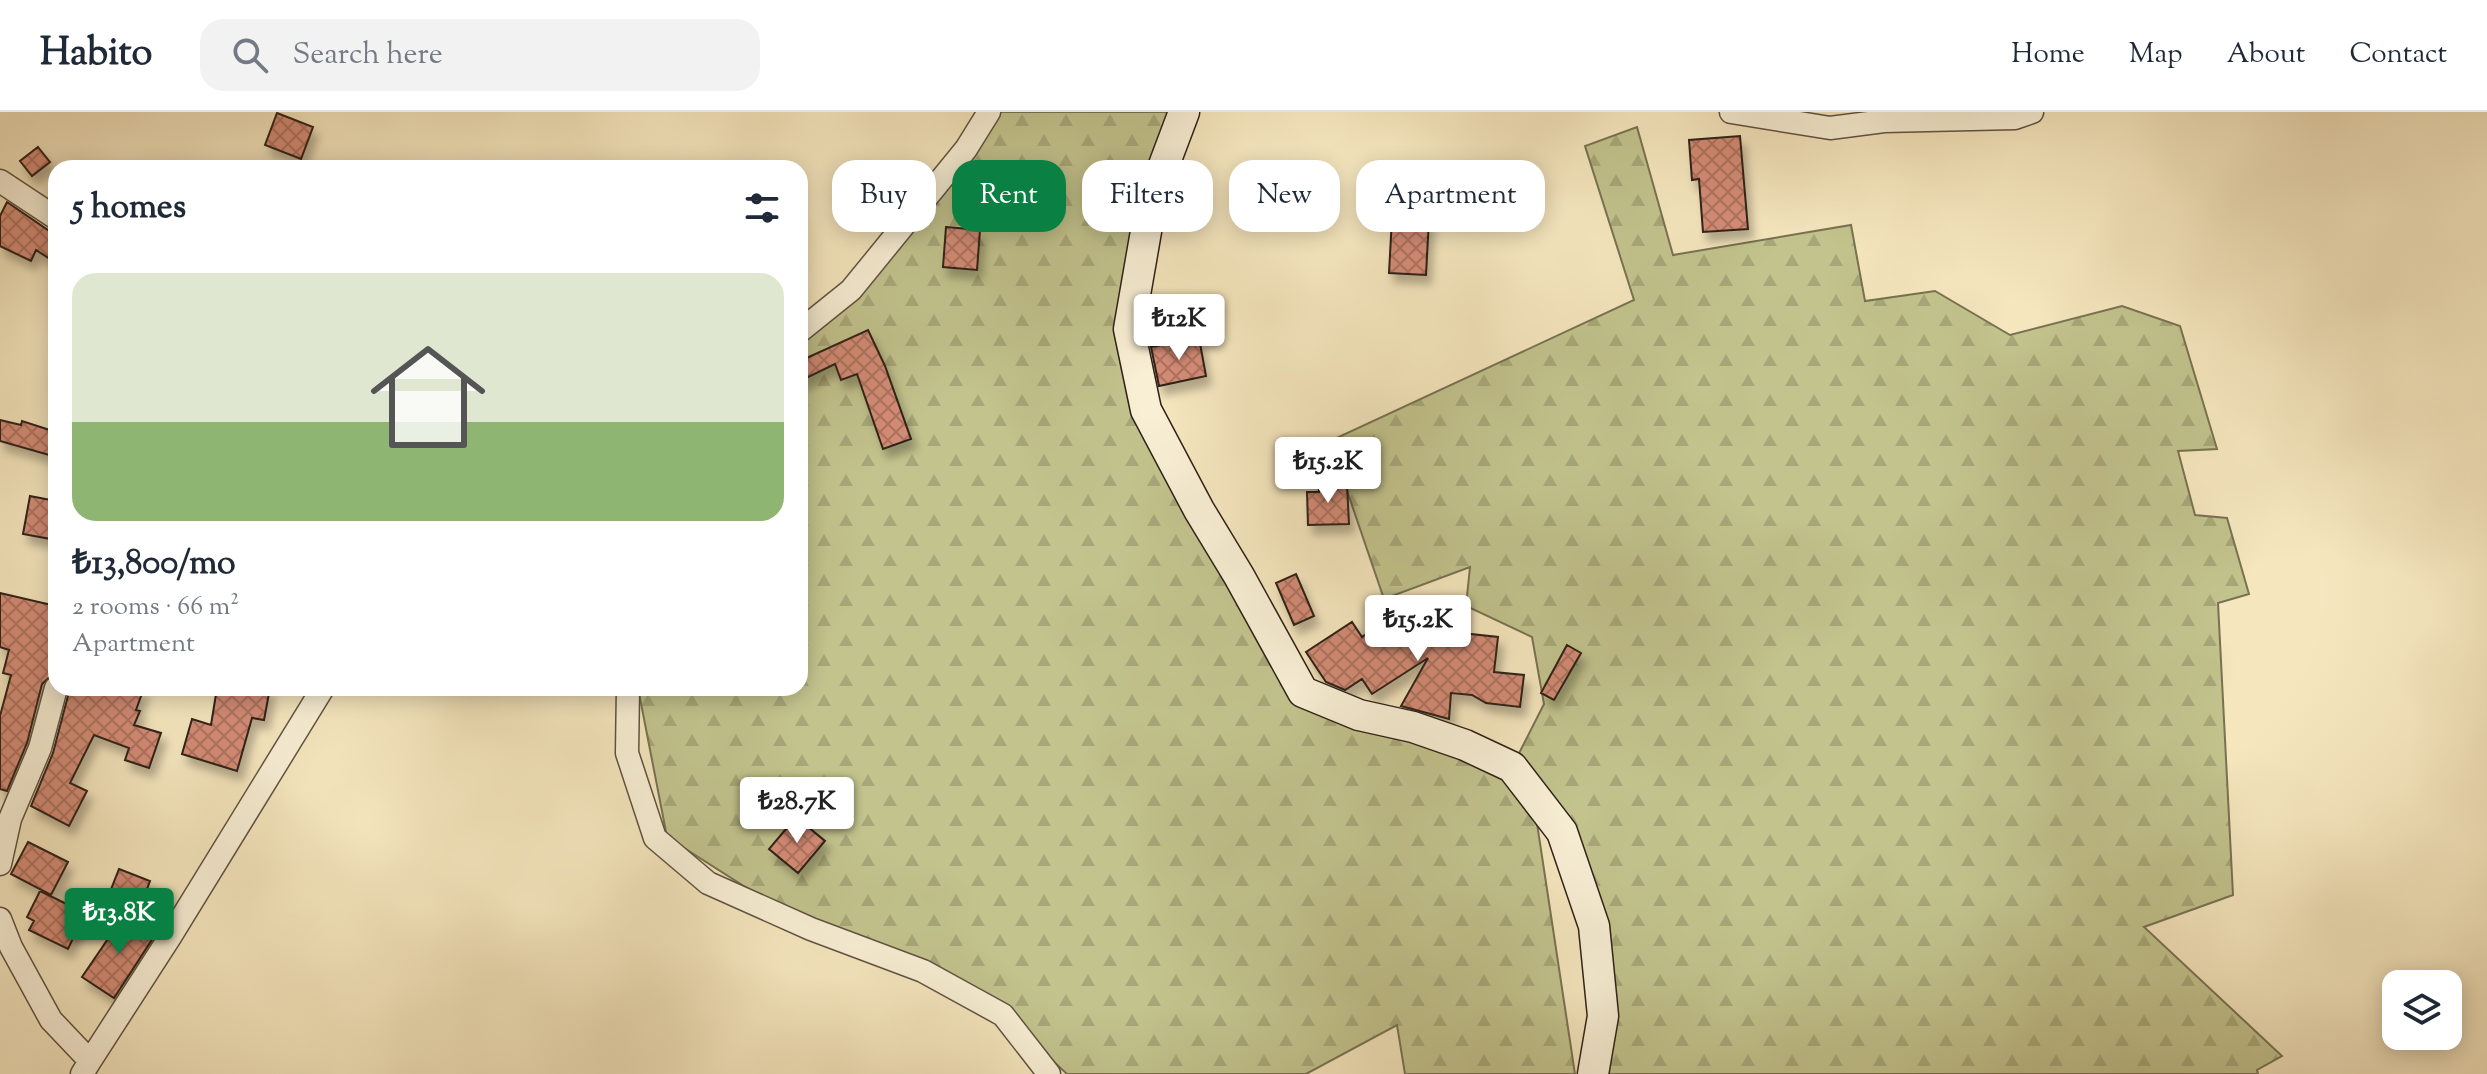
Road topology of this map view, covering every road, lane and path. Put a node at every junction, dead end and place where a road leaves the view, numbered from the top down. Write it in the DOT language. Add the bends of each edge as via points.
graph roads {
  1 [pos="989,112"];
  2 [pos="1184,112"];
  3 [pos="1731,112"];
  4 [pos="2032,112"];
  5 [pos="1885,116"];
  6 [pos="0,181"];
  7 [pos="48,213"];
  8 [pos="808,325"];
  9 [pos="54,696"];
  10 [pos="318,696"];
  11 [pos="628,696"];
  12 [pos="0,864"];
  13 [pos="0,919"];
  14 [pos="86,1067"];
  15 [pos="1049,1074"];
  16 [pos="1593,1074"];
  1 -- 8 [label="street" via="966,149 851,290"];
  2 -- 16 [label="street" via="1152,197 1129,329 1146,410 1303,692 1359,715 1465,745 1512,767 1562,832 1594,926 1603,1016"];
  3 -- 5 [label="street" via="1830,128"];
  4 -- 5 [label="street" via="2015,118"];
  6 -- 7 [label="street"];
  9 -- 12 [label="street" via="40,748 10,819"];
  10 -- 14 [label="street"];
  11 -- 15 [label="street" via="627,753 655,838 708,883 923,971 1003,1015"];
  13 -- 14 [label="street" via="51,1020"];
}
